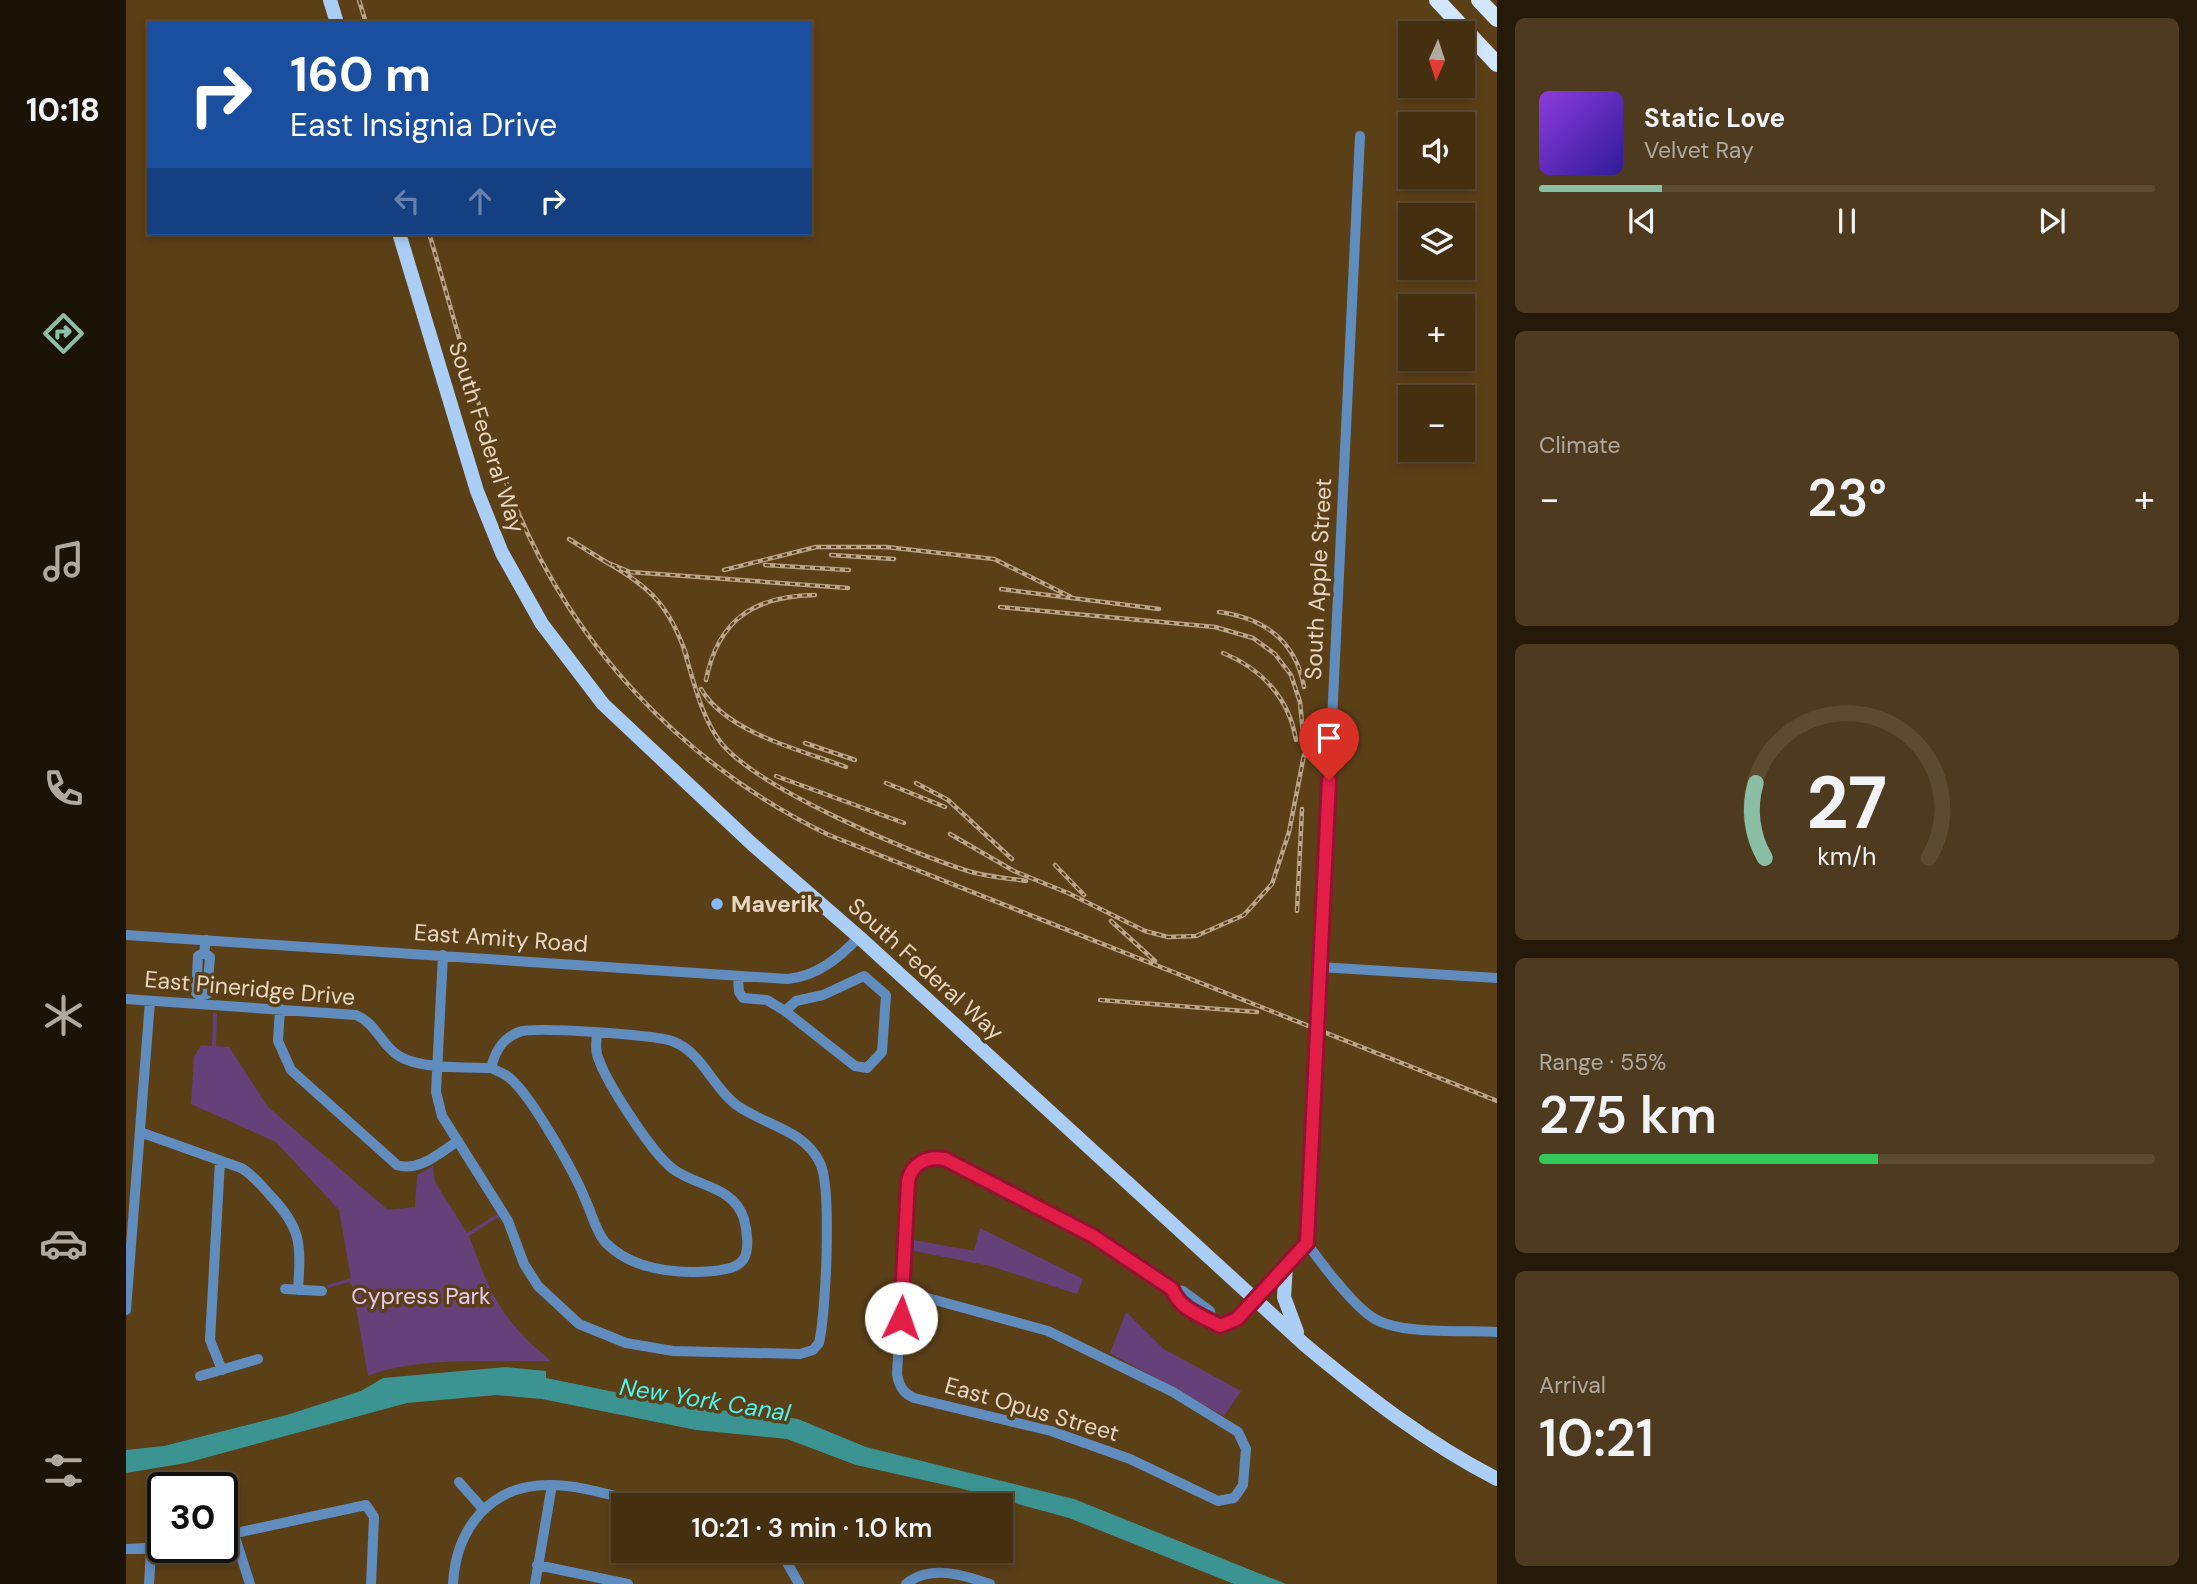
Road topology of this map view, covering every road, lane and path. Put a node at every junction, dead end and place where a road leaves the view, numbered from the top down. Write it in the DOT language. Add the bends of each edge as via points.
graph roads {
  1 [pos="330,0"];
  2 [pos="1437,0"];
  3 [pos="1479,0"];
  4 [pos="1497,19"];
  5 [pos="336,21"];
  6 [pos="1497,64"];
  7 [pos="1360,136"];
  8 [pos="400,235"];
  9 [pos="126,935"];
  10 [pos="859,937"];
  11 [pos="205,940"];
  12 [pos="443,955"];
  13 [pos="1320,967"];
  14 [pos="738,978"];
  15 [pos="1497,978"];
  16 [pos="126,999"];
  17 [pos="150,1000"];
  18 [pos="201,1000"];
  19 [pos="280,1009"];
  20 [pos="785,1011"];
  21 [pos="597,1034"];
  22 [pos="437,1064"];
  23 [pos="491,1068"];
  24 [pos="140,1132"];
  25 [pos="458,1141"];
  26 [pos="220,1161"];
  27 [pos="1307,1243"];
  28 [pos="1286,1266"];
  29 [pos="285,1289"];
  30 [pos="298,1290"];
  31 [pos="902,1290"];
  32 [pos="322,1291"];
  33 [pos="1257,1298"];
  34 [pos="126,1310"];
  35 [pos="1497,1332"];
  36 [pos="1305,1345"];
  37 [pos="258,1359"];
  38 [pos="222,1370"];
  39 [pos="200,1376"];
  40 [pos="1497,1479"];
  41 [pos="459,1482"];
  42 [pos="552,1485"];
  43 [pos="611,1497"];
  44 [pos="482,1508"];
  45 [pos="238,1533"];
  46 [pos="126,1549"];
  47 [pos="147,1550"];
  48 [pos="238,1557"];
  49 [pos="150,1563"];
  50 [pos="787,1563"];
  51 [pos="537,1565"];
  52 [pos="908,1582"];
  53 [pos="149,1584"];
  54 [pos="250,1584"];
  55 [pos="371,1584"];
  56 [pos="453,1584"];
  57 [pos="535,1584"];
  58 [pos="628,1584"];
  59 [pos="799,1584"];
  60 [pos="990,1584"];
  1 -- 5 [label="main road"];
  2 -- 6 [label="highway"];
  3 -- 4 [label="highway"];
  7 -- 13 [label="street, South Apple Street"];
  8 -- 10 [label="main road, South Federal Way" via="477,491 502,553 542,624 603,704"];
  9 -- 11 [label="street, East Amity Road"];
  10 -- 14 [label="street, East Amity Road" via="845,952 802,978"];
  10 -- 33 [label="main road, South Federal Way"];
  11 -- 12 [label="street, East Amity Road"];
  11 -- 18 [label="street" via="205,954 198,956 195,993"];
  12 -- 14 [label="street, East Amity Road"];
  12 -- 22 [label="street"];
  13 -- 15 [label="street"];
  13 -- 27 [label="street, South Apple Street"];
  14 -- 20 [label="street" via="743,998 767,1000"];
  16 -- 17 [label="street, East Pineridge Drive"];
  17 -- 18 [label="street, East Pineridge Drive"];
  17 -- 24 [label="street"];
  18 -- 19 [label="street, East Pineridge Drive"];
  19 -- 22 [label="street, East Pineridge Drive" via="356,1015 371,1023 399,1056"];
  19 -- 25 [label="street" via="280,1051 291,1070 397,1165 417,1166"];
  20 -- 20 [label="street" via="796,1001 824,995 864,976 886,995 882,1052 867,1068 855,1066"];
  21 -- 23 [label="street" via="529,1029 516,1033 497,1050"];
  21 -- 23 [label="street" via="598,1059 653,1149 682,1175 724,1193 737,1205 745,1222 746,1256 728,1269 675,1273 615,1251 603,1240 574,1176 519,1087"];
  21 -- 25 [label="street" via="659,1038 682,1046 734,1103 799,1138 817,1156 828,1194 822,1334 813,1350 800,1354 673,1351 626,1343 579,1324 538,1286 508,1221"];
  22 -- 23 [label="street, East Pineridge Drive"];
  22 -- 25 [label="street" via="436,1092 442,1116"];
  24 -- 26 [label="street"];
  24 -- 34 [label="street"];
  26 -- 30 [label="street" via="248,1172 291,1217 299,1252"];
  26 -- 38 [label="street" via="210,1340"];
  27 -- 28 [label="street"];
  27 -- 35 [label="street" via="1373,1318 1394,1326"];
  28 -- 33 [label="street"];
  28 -- 36 [label="main road" via="1286,1307"];
  29 -- 30 [label="street"];
  30 -- 32 [label="street"];
  31 -- 31 [label="street, East Opus Street" via="1048,1331 1172,1392 1238,1432 1246,1449 1239,1493 1226,1501 1210,1499 1130,1459 1051,1431 914,1398 903,1391 897,1374"];
  31 -- 33 [label="street" via="908,1181 920,1162 936,1157 1093,1236 1172,1289 1183,1291 1210,1311 1212,1321 1220,1326 1228,1325"];
  33 -- 36 [label="main road, South Federal Way"];
  36 -- 40 [label="main road, South Federal Way" via="1366,1396"];
  37 -- 38 [label="street"];
  38 -- 39 [label="street"];
  41 -- 44 [label="street"];
  42 -- 43 [label="street"];
  42 -- 44 [label="street" via="525,1487"];
  42 -- 51 [label="street"];
  44 -- 56 [label="street" via="457,1552"];
  45 -- 55 [label="street" via="361,1504 370,1507 374,1517"];
  46 -- 47 [label="street"];
  48 -- 54 [label="street"];
  49 -- 53 [label="street"];
  50 -- 59 [label="street"];
  51 -- 57 [label="street"];
  51 -- 58 [label="street"];
  52 -- 60 [label="street" via="928,1573 947,1573"];
}
